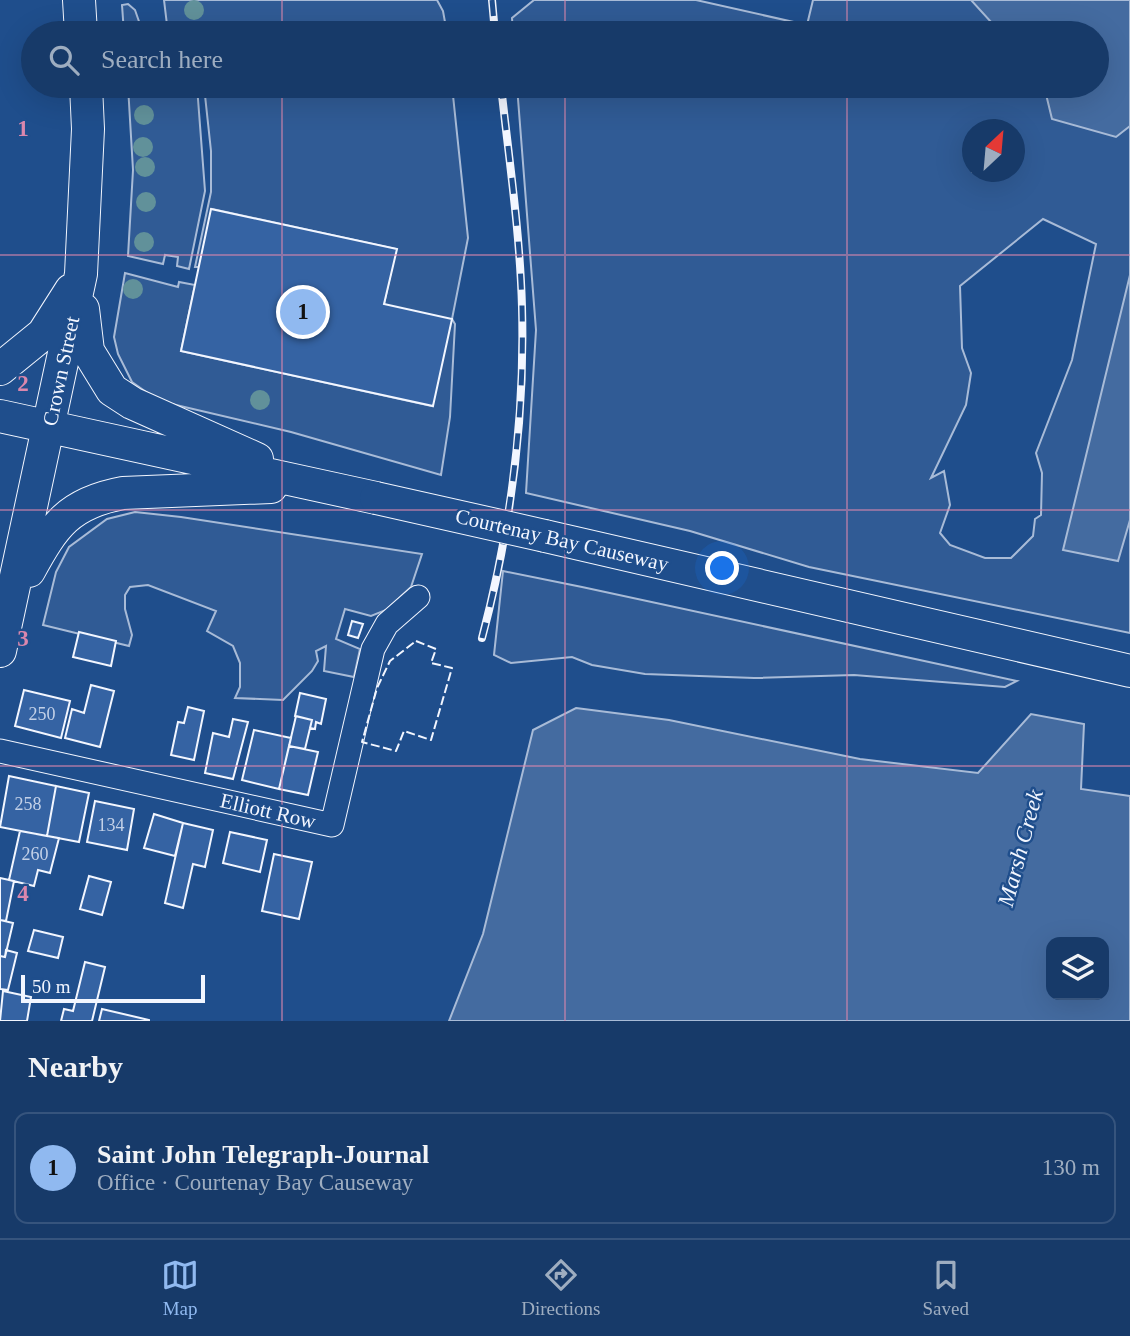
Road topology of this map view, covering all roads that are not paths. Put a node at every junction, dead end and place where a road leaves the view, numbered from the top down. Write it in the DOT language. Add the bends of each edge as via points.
graph roads {
  1 [pos="79,0"];
  2 [pos="81,21"];
  3 [pos="87,98"];
  4 [pos="81,274"];
  5 [pos="0,369"];
  6 [pos="0,416"];
  7 [pos="49,428"];
  8 [pos="316,485"];
  9 [pos="418,597"];
  10 [pos="11,606"];
  11 [pos="0,652"];
  12 [pos="1075,656"];
  13 [pos="1130,662"];
  14 [pos="1130,671"];
  15 [pos="0,751"];
  1 -- 2 [label="main road"];
  3 -- 4 [label="main road, Crown Street"];
  4 -- 5 [label="main road" via="43,334"];
  4 -- 7 [label="main road, Crown Street"];
  4 -- 8 [label="main road" via="88,351 112,390"];
  6 -- 7 [label="main road, Courtenay Bay Causeway"];
  7 -- 8 [label="main road, Courtenay Bay Causeway"];
  7 -- 10 [label="main road, Crown Street"];
  8 -- 10 [label="main road" via="101,497 65,517 48,535"];
  8 -- 12 [label="main road, Courtenay Bay Causeway, bridge"];
  9 -- 15 [label="street, Elliott Row" via="387,624 373,649 332,825"];
  10 -- 11 [label="main road, Crown Street"];
  12 -- 13 [label="main road, Courtenay Bay Causeway"];
  12 -- 14 [label="main road, Courtenay Bay Causeway"];
}
